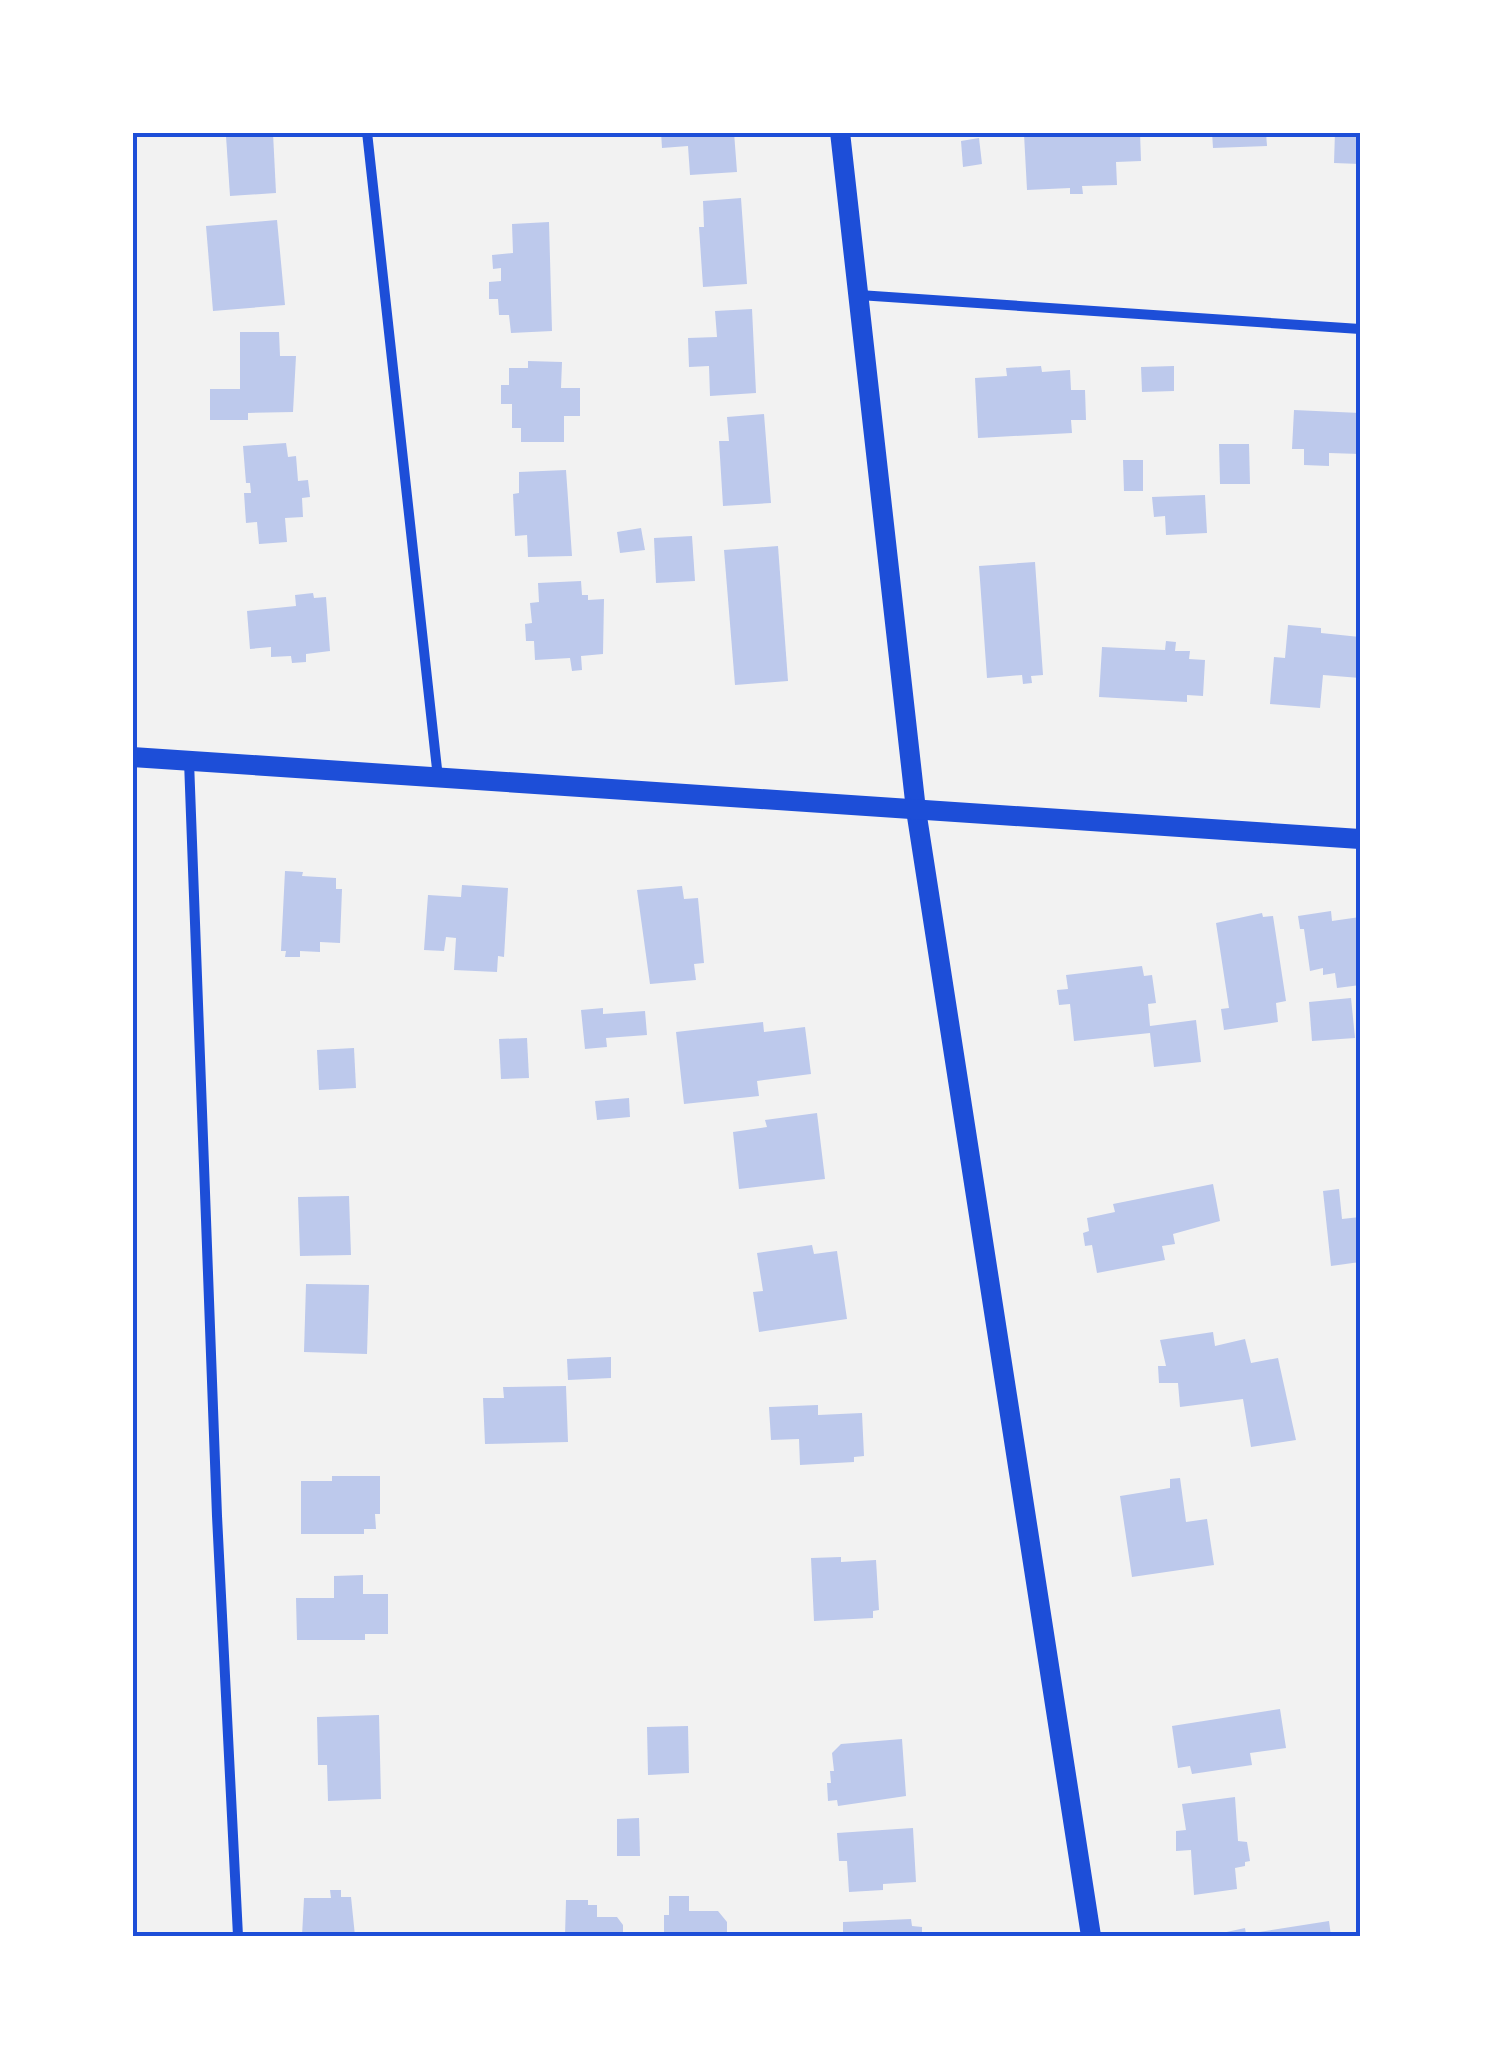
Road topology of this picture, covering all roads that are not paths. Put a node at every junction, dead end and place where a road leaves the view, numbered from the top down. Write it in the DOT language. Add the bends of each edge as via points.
graph roads {
  1 [pos="367,132"];
  2 [pos="840,132"];
  3 [pos="859,295"];
  4 [pos="1360,330"];
  5 [pos="132,470"];
  6 [pos="133,757"];
  7 [pos="189,761"];
  8 [pos="438,778"];
  9 [pos="916,810"];
  10 [pos="1360,840"];
  11 [pos="238,1936"];
  12 [pos="1091,1936"];
  1 -- 8 [label="street"];
  2 -- 3 [label="main road"];
  3 -- 4 [label="street"];
  3 -- 9 [label="main road"];
  5 -- 6 [label="lane"];
  6 -- 7 [label="main road"];
  7 -- 8 [label="main road"];
  7 -- 11 [label="street"];
  8 -- 9 [label="main road"];
  9 -- 10 [label="main road"];
  9 -- 12 [label="main road"];
}
